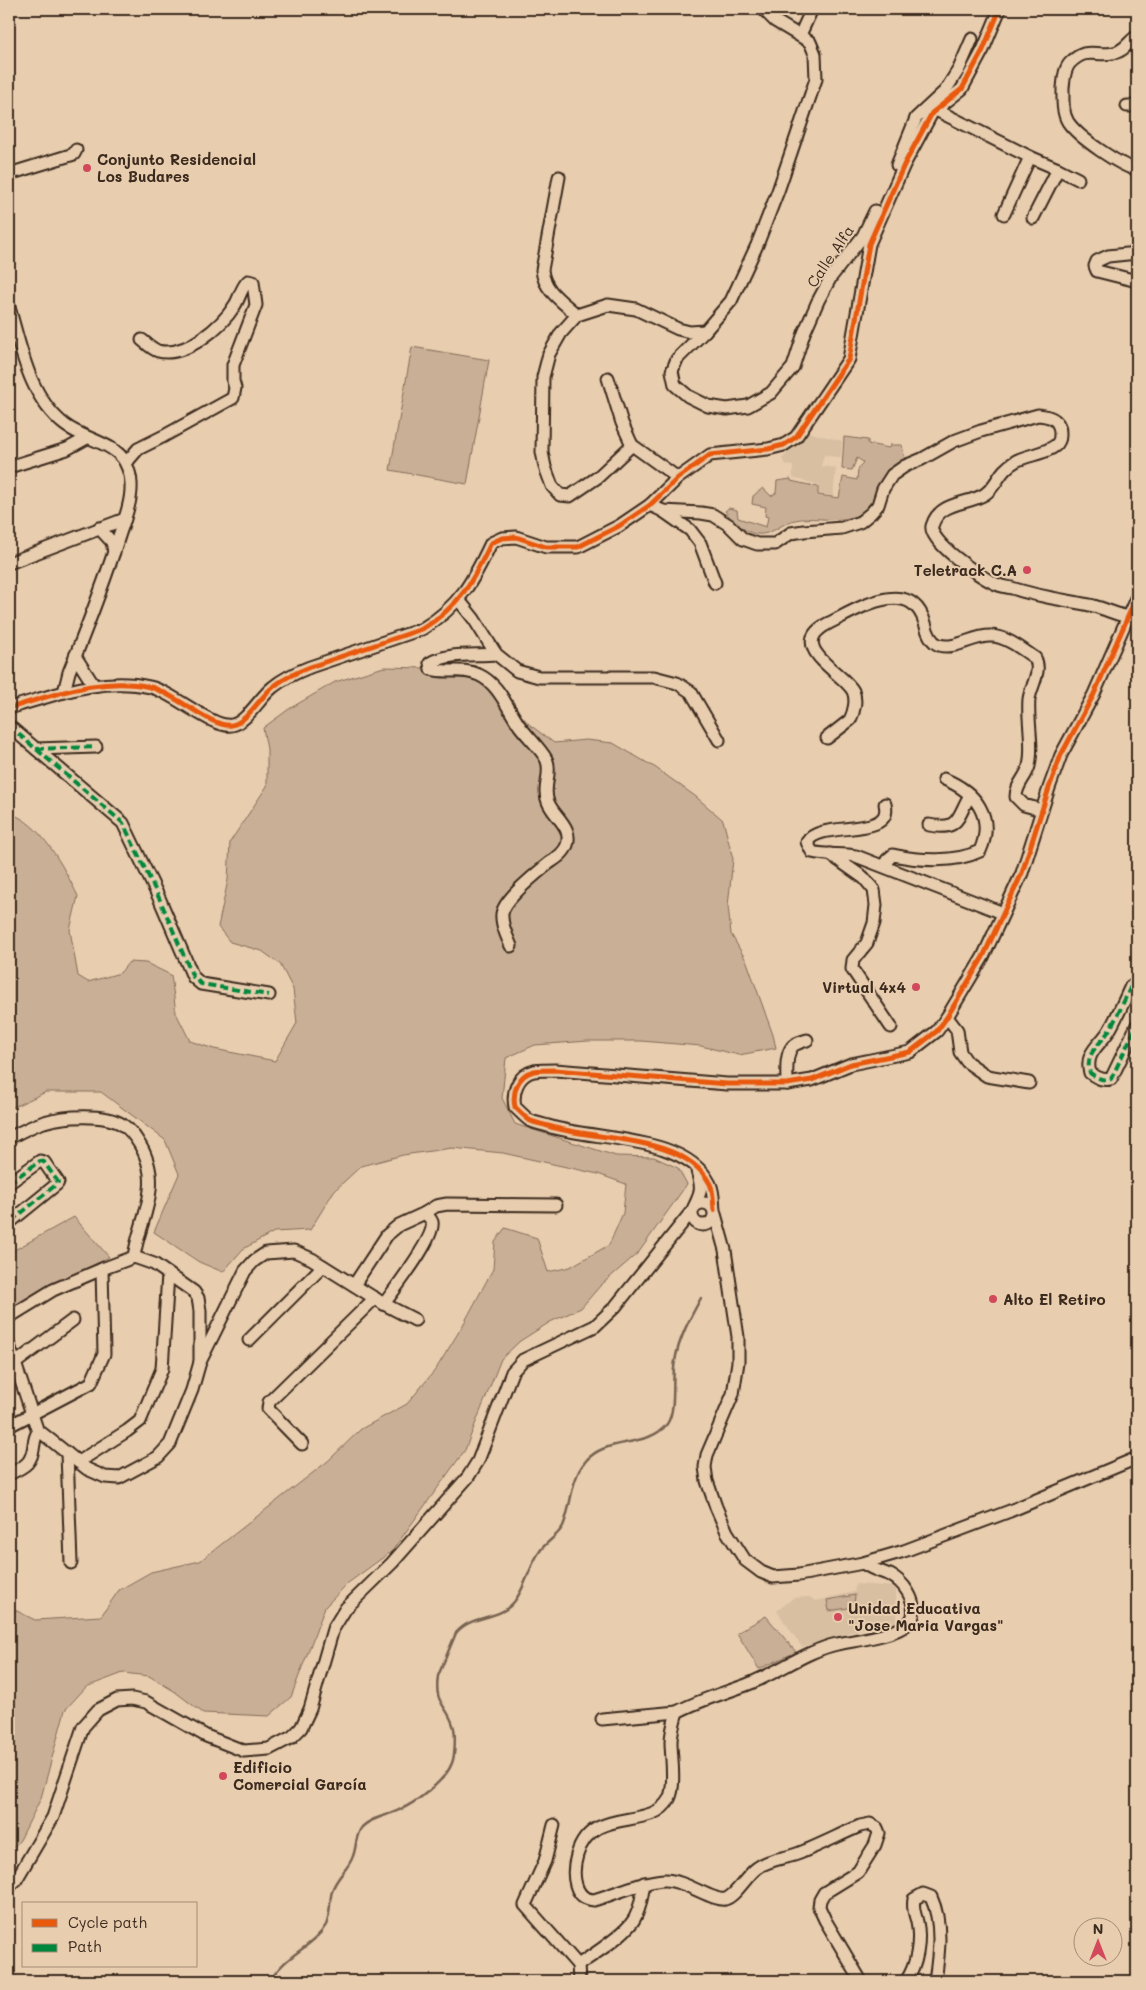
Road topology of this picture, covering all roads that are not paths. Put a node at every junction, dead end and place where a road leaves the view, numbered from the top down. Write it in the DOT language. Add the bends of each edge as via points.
graph roads {
  1 [pos="762,9"];
  2 [pos="812,9"];
  3 [pos="1000,9"];
  4 [pos="800,35"];
  5 [pos="1137,36"];
  6 [pos="972,39"];
  7 [pos="936,110"];
  8 [pos="76,150"];
  9 [pos="1030,157"];
  10 [pos="1058,169"];
  11 [pos="1137,170"];
  12 [pos="9,174"];
  13 [pos="559,177"];
  14 [pos="1078,179"];
  15 [pos="1004,214"];
  16 [pos="1033,218"];
  17 [pos="1137,252"];
  18 [pos="1137,281"];
  19 [pos="9,307"];
  20 [pos="577,315"];
  21 [pos="11,323"];
  22 [pos="705,331"];
  23 [pos="142,340"];
  24 [pos="608,378"];
  25 [pos="65,425"];
  26 [pos="87,438"];
  27 [pos="632,445"];
  28 [pos="67,449"];
  29 [pos="138,449"];
  30 [pos="115,450"];
  31 [pos="126,463"];
  32 [pos="9,467"];
  33 [pos="678,478"];
  34 [pos="650,505"];
  35 [pos="663,511"];
  36 [pos="125,519"];
  37 [pos="99,528"];
  38 [pos="114,552"];
  39 [pos="9,563"];
  40 [pos="715,583"];
  41 [pos="458,599"];
  42 [pos="1136,601"];
  43 [pos="1133,619"];
  44 [pos="496,654"];
  45 [pos="75,656"];
  46 [pos="93,684"];
  47 [pos="64,692"];
  48 [pos="9,708"];
  49 [pos="9,726"];
  50 [pos="827,738"];
  51 [pos="719,740"];
  52 [pos="96,747"];
  53 [pos="36,749"];
  54 [pos="944,780"];
  55 [pos="970,795"];
  56 [pos="886,804"];
  57 [pos="1042,810"];
  58 [pos="929,825"];
  59 [pos="830,854"];
  60 [pos="888,867"];
  61 [pos="1003,914"];
  62 [pos="511,946"];
  63 [pos="1132,986"];
  64 [pos="269,995"];
  65 [pos="947,1017"];
  66 [pos="1137,1025"];
  67 [pos="891,1027"];
  68 [pos="807,1040"];
  69 [pos="1029,1083"];
  70 [pos="787,1084"];
  71 [pos="9,1138"];
  72 [pos="695,1167"];
  73 [pos="9,1183"];
  74 [pos="556,1205"];
  75 [pos="693,1209"];
  76 [pos="425,1212"];
  77 [pos="715,1212"];
  78 [pos="9,1222"];
  79 [pos="701,1224"];
  80 [pos="678,1227"];
  81 [pos="134,1257"];
  82 [pos="725,1258"];
  83 [pos="323,1266"];
  84 [pos="102,1269"];
  85 [pos="168,1274"];
  86 [pos="354,1285"];
  87 [pos="380,1301"];
  88 [pos="9,1317"];
  89 [pos="73,1320"];
  90 [pos="415,1320"];
  91 [pos="248,1340"];
  92 [pos="9,1345"];
  93 [pos="200,1362"];
  94 [pos="11,1365"];
  95 [pos="32,1414"];
  96 [pos="9,1426"];
  97 [pos="38,1432"];
  98 [pos="302,1444"];
  99 [pos="67,1452"];
  100 [pos="1137,1458"];
  101 [pos="78,1462"];
  102 [pos="9,1474"];
  103 [pos="888,1556"];
  104 [pos="863,1563"];
  105 [pos="71,1564"];
  106 [pos="890,1575"];
  107 [pos="677,1712"];
  108 [pos="602,1719"];
  109 [pos="554,1824"];
  110 [pos="644,1883"];
  111 [pos="9,1887"];
  112 [pos="578,1966"];
  113 [pos="580,1981"];
  114 [pos="861,1981"];
  115 [pos="906,1981"];
  116 [pos="936,1981"];
  1 -- 4 [label="street" via="775,21"];
  2 -- 4 [label="street"];
  3 -- 7 [label="street" via="962,88"];
  4 -- 22 [label="street, Calle Alfa" via="810,42 815,54 816,78 757,245 731,301"];
  5 -- 11 [label="street" via="1113,54 1085,52 1072,62 1065,73 1063,94 1068,121 1080,135"];
  6 -- 22 [label="street, Calle Alfa" via="945,91 916,118 890,182 863,236 832,277 804,333 793,367 771,393 748,406 727,408 708,406 675,385 672,371 677,358"];
  7 -- 9 [label="street"];
  7 -- 33 [label="street" via="904,165 869,244 849,359 796,437 768,449 710,456"];
  8 -- 12 [label="street" via="74,154"];
  9 -- 10 [label="street"];
  9 -- 15 [label="street"];
  10 -- 14 [label="street"];
  10 -- 16 [label="street"];
  13 -- 20 [label="street" via="542,280"];
  17 -- 18 [label="street" via="1108,256 1096,262 1095,266 1101,272"];
  19 -- 21 [label="street"];
  20 -- 22 [label="street" via="608,305 636,309 678,329"];
  20 -- 27 [label="street" via="549,354 543,377 542,452 552,486 560,495 570,496 598,477"];
  21 -- 25 [label="street" via="38,392 46,406"];
  23 -- 29 [label="street" via="159,351 177,350 194,344 213,331 236,304 243,285 253,282 256,305 233,365 233,398"];
  24 -- 27 [label="street"];
  25 -- 26 [label="street"];
  25 -- 28 [label="street"];
  26 -- 28 [label="street"];
  26 -- 30 [label="street"];
  27 -- 33 [label="street"];
  28 -- 32 [label="street"];
  29 -- 30 [label="street"];
  29 -- 31 [label="street"];
  30 -- 31 [label="street"];
  31 -- 36 [label="street" via="131,485"];
  33 -- 34 [label="street"];
  34 -- 35 [label="street"];
  34 -- 41 [label="street" via="619,526 578,547 546,547 516,537 502,538 492,543 476,575"];
  35 -- 40 [label="street" via="690,530 700,543"];
  35 -- 43 [label="street" via="713,516 743,539 757,544 775,544 791,533 804,530 842,528 860,522 871,513 892,475 905,466 981,431 1038,414 1046,415 1056,420 1060,427 1056,445 1014,462 1004,469 984,494 956,503 940,513 932,526 932,533 937,542 994,583 1032,595 1094,606"];
  36 -- 37 [label="street"];
  36 -- 38 [label="street"];
  37 -- 38 [label="street" via="112,542"];
  37 -- 39 [label="street"];
  38 -- 45 [label="street"];
  41 -- 44 [label="street"];
  41 -- 46 [label="street" via="437,620 422,629 294,674 275,685 240,723 232,725 224,725 151,687"];
  42 -- 43 [label="street"];
  43 -- 57 [label="street" via="1061,755"];
  44 -- 51 [label="street" via="517,671 532,676 654,677 677,682 692,692"];
  44 -- 62 [label="street" via="452,656 430,663 431,670 460,670 487,679 547,760 546,797 567,830 568,840 562,854 511,898 503,910 504,930"];
  45 -- 46 [label="street"];
  45 -- 47 [label="street"];
  46 -- 47 [label="street"];
  47 -- 48 [label="street"];
  49 -- 53 [label="street"];
  50 -- 57 [label="street" via="850,720 855,700 848,684 824,665 815,651 815,633 862,607 894,597 902,598 921,612 930,638 938,645 992,636 1035,658 1037,671 1029,698 1031,754 1029,767 1017,786 1016,797 1024,806"];
  52 -- 53 [label="street"];
  53 -- 64 [label="street" via="123,823 193,977 201,984"];
  54 -- 55 [label="street" via="959,785"];
  55 -- 58 [label="street" via="953,824 944,828"];
  55 -- 60 [label="street" via="984,816 986,828 980,851 954,858 893,855 887,860"];
  56 -- 59 [label="street" via="885,817 878,821 865,826 819,832 810,837 807,842 812,852"];
  57 -- 61 [label="street" via="1022,873"];
  59 -- 60 [label="street" via="844,853"];
  59 -- 67 [label="street" via="864,878 874,890 874,923 867,943 853,960 852,969"];
  60 -- 61 [label="street"];
  61 -- 65 [label="street" via="983,957"];
  63 -- 66 [label="street" via="1109,1030 1093,1050 1089,1059 1090,1073 1097,1078 1111,1079"];
  65 -- 69 [label="street" via="957,1030 960,1052 966,1062 987,1076"];
  65 -- 70 [label="street" via="937,1031 910,1052 851,1064 812,1080"];
  68 -- 70 [label="street" via="791,1049 786,1069"];
  70 -- 72 [label="street" via="727,1084 555,1070 533,1071 518,1083 513,1096 515,1107 530,1121 562,1131 648,1144 675,1153"];
  71 -- 81 [label="street" via="45,1122 88,1117 109,1119 122,1124 133,1134 149,1165 150,1189"];
  72 -- 75 [label="street" via="702,1186"];
  72 -- 77 [label="street" via="710,1183"];
  73 -- 78 [label="street" via="36,1162 44,1162 57,1179 57,1184"];
  74 -- 76 [label="street" via="447,1204"];
  75 -- 77 [label="street" via="698,1203 705,1202"];
  75 -- 79 [label="street" via="693,1218"];
  75 -- 80 [label="street"];
  76 -- 86 [label="street" via="387,1235"];
  76 -- 87 [label="street" via="432,1227 419,1255"];
  77 -- 79 [label="street" via="712,1221"];
  77 -- 82 [label="street"];
  79 -- 80 [label="street"];
  79 -- 82 [label="street" via="714,1235"];
  80 -- 111 [label="street" via="615,1307 595,1326 523,1360 512,1372 478,1461 468,1477 337,1621 310,1709 301,1728 292,1737 269,1749 244,1751 206,1736 146,1702 117,1700 98,1710 83,1727 52,1817"];
  81 -- 84 [label="street"];
  81 -- 85 [label="street" via="154,1264"];
  82 -- 104 [label="street" via="738,1337 738,1362 732,1394 707,1455 705,1468 716,1507 739,1552 754,1568 772,1577"];
  83 -- 86 [label="street"];
  83 -- 91 [label="street"];
  83 -- 93 [label="street" via="294,1251 266,1253 254,1261 245,1271"];
  84 -- 88 [label="street" via="53,1290"];
  84 -- 95 [label="street" via="104,1354 91,1383"];
  85 -- 93 [label="street" via="198,1298"];
  85 -- 101 [label="street" via="162,1369 140,1421"];
  86 -- 87 [label="street"];
  87 -- 90 [label="street"];
  87 -- 98 [label="street" via="269,1402 268,1409"];
  89 -- 94 [label="street"];
  92 -- 94 [label="street"];
  93 -- 101 [label="street" via="170,1444 158,1457 120,1478 105,1478"];
  94 -- 95 [label="street"];
  95 -- 96 [label="street"];
  95 -- 97 [label="street"];
  97 -- 99 [label="street"];
  97 -- 102 [label="street" via="28,1464"];
  99 -- 101 [label="street"];
  99 -- 105 [label="street"];
  100 -- 103 [label="street" via="1010,1511"];
  103 -- 104 [label="street"];
  103 -- 106 [label="street"];
  104 -- 106 [label="street"];
  106 -- 107 [label="street" via="907,1589 913,1606 912,1617 905,1626 890,1633 833,1645 752,1683"];
  107 -- 108 [label="street"];
  107 -- 110 [label="street" via="672,1732 673,1783 670,1798 654,1813 615,1820 596,1828 579,1850 574,1867 576,1888 585,1900"];
  109 -- 112 [label="street" via="541,1871 525,1906"];
  110 -- 112 [label="street" via="641,1901 632,1921"];
  110 -- 114 [label="street" via="678,1881 717,1900 724,1900 765,1862 796,1854 870,1824 879,1833 875,1845 858,1872 824,1893 819,1907"];
  112 -- 113 [label="street"];
  115 -- 116 [label="street" via="914,1967 918,1944 917,1922 912,1907 914,1899 923,1894 931,1897 936,1912 940,1949"];
}
